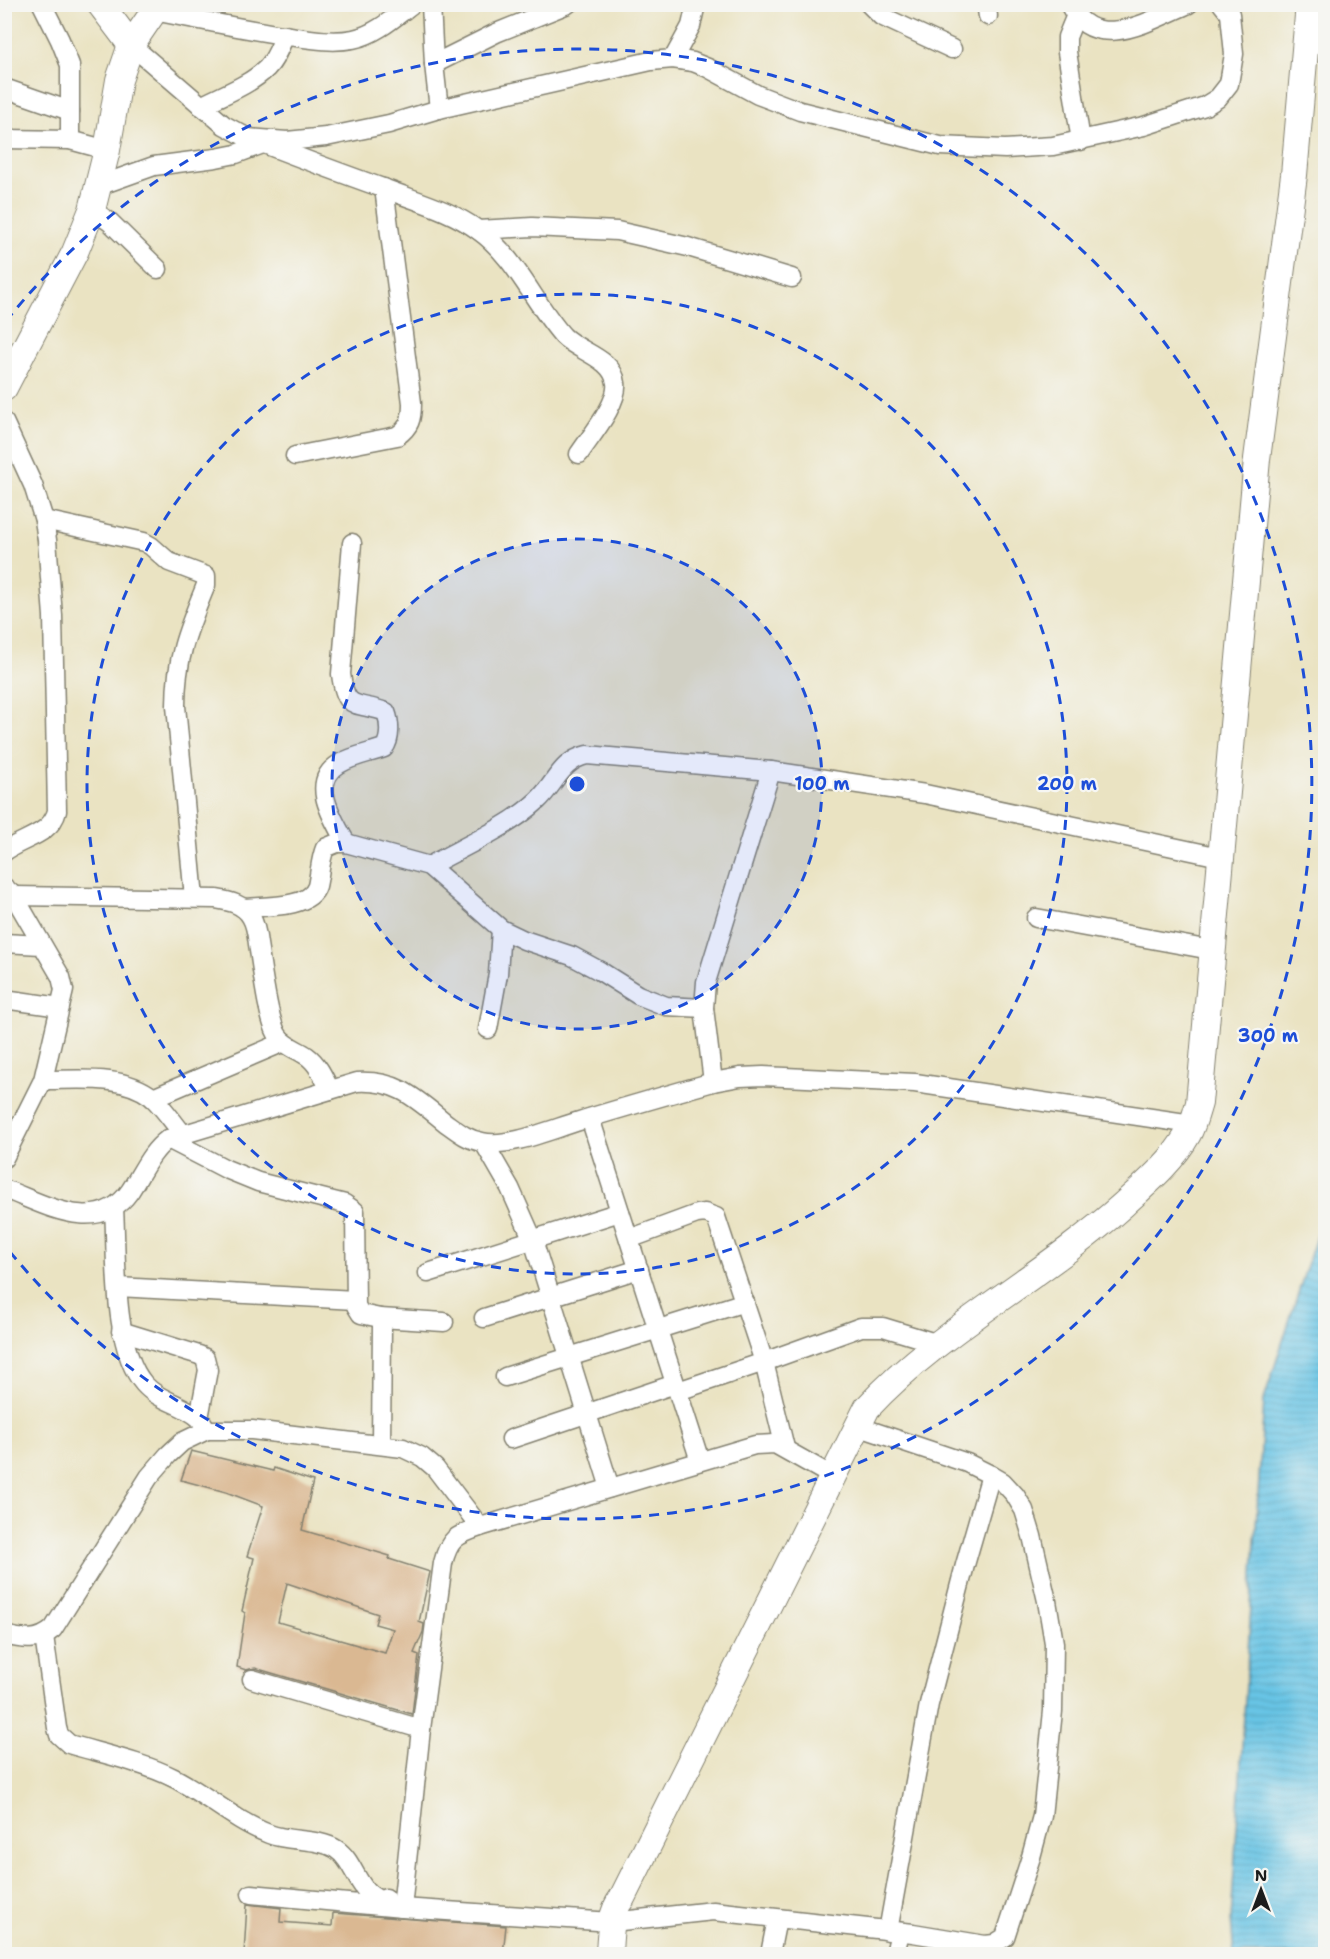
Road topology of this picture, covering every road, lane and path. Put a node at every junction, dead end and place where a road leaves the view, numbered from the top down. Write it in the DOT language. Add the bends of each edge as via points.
graph roads {
  1 [pos="42,4"];
  2 [pos="100,4"];
  3 [pos="413,4"];
  4 [pos="431,4"];
  5 [pos="568,4"];
  6 [pos="696,4"];
  7 [pos="869,4"];
  8 [pos="1189,4"];
  9 [pos="1222,4"];
  10 [pos="1309,4"];
  11 [pos="156,8"];
  12 [pos="1072,10"];
  13 [pos="432,28"];
  14 [pos="285,35"];
  15 [pos="131,45"];
  16 [pos="952,49"];
  17 [pos="673,59"];
  18 [pos="434,64"];
  19 [pos="4,88"];
  20 [pos="201,106"];
  21 [pos="439,109"];
  22 [pos="70,111"];
  23 [pos="4,139"];
  24 [pos="70,140"];
  25 [pos="256,141"];
  26 [pos="1081,141"];
  27 [pos="107,150"];
  28 [pos="98,186"];
  29 [pos="384,188"];
  30 [pos="92,210"];
  31 [pos="478,230"];
  32 [pos="159,269"];
  33 [pos="792,278"];
  34 [pos="4,388"];
  35 [pos="4,422"];
  36 [pos="579,454"];
  37 [pos="295,456"];
  38 [pos="44,520"];
  39 [pos="352,543"];
  40 [pos="771,771"];
  41 [pos="346,843"];
  42 [pos="4,852"];
  43 [pos="1220,857"];
  44 [pos="429,866"];
  45 [pos="9,891"];
  46 [pos="194,898"];
  47 [pos="243,908"];
  48 [pos="1036,918"];
  49 [pos="501,929"];
  50 [pos="4,943"];
  51 [pos="41,945"];
  52 [pos="1211,951"];
  53 [pos="4,999"];
  54 [pos="60,1007"];
  55 [pos="704,1008"];
  56 [pos="488,1029"];
  57 [pos="284,1042"];
  58 [pos="43,1080"];
  59 [pos="712,1082"];
  60 [pos="330,1090"];
  61 [pos="153,1098"];
  62 [pos="590,1118"];
  63 [pos="1192,1124"];
  64 [pos="175,1136"];
  65 [pos="484,1143"];
  66 [pos="4,1158"];
  67 [pos="4,1189"];
  68 [pos="114,1208"];
  69 [pos="620,1212"];
  70 [pos="629,1239"];
  71 [pos="533,1240"];
  72 [pos="639,1269"];
  73 [pos="428,1273"];
  74 [pos="118,1287"];
  75 [pos="551,1297"];
  76 [pos="355,1300"];
  77 [pos="745,1302"];
  78 [pos="380,1318"];
  79 [pos="484,1318"];
  80 [pos="444,1322"];
  81 [pos="658,1329"];
  82 [pos="121,1331"];
  83 [pos="939,1344"];
  84 [pos="569,1356"];
  85 [pos="764,1362"];
  86 [pos="505,1377"];
  87 [pos="677,1388"];
  88 [pos="587,1413"];
  89 [pos="203,1424"];
  90 [pos="857,1426"];
  91 [pos="511,1439"];
  92 [pos="381,1444"];
  93 [pos="785,1448"];
  94 [pos="700,1461"];
  95 [pos="992,1475"];
  96 [pos="832,1476"];
  97 [pos="610,1488"];
  98 [pos="480,1527"];
  99 [pos="4,1635"];
  100 [pos="44,1636"];
  101 [pos="252,1679"];
  102 [pos="421,1729"];
  103 [pos="251,1894"];
  104 [pos="404,1899"];
  105 [pos="777,1918"];
  106 [pos="612,1922"];
  107 [pos="894,1931"];
  108 [pos="609,1954"];
  109 [pos="770,1954"];
  110 [pos="895,1954"];
  1 -- 22 [label="street" via="67,55"];
  2 -- 15 [label="street"];
  3 -- 13 [label="street"];
  3 -- 14 [label="street" via="355,39"];
  4 -- 13 [label="street"];
  5 -- 18 [label="street"];
  6 -- 17 [label="street" via="691,26"];
  7 -- 16 [label="street" via="881,16"];
  8 -- 12 [label="street" via="1153,21 1107,31 1092,28"];
  9 -- 26 [label="street" via="1230,14 1234,54 1228,84 1218,98 1144,126"];
  10 -- 43 [label="street" via="1294,175 1257,459"];
  11 -- 14 [label="street"];
  11 -- 15 [label="street"];
  12 -- 26 [label="street" via="1067,52"];
  13 -- 18 [label="street"];
  14 -- 20 [label="street" via="267,68"];
  15 -- 20 [label="street"];
  15 -- 27 [label="street" via="119,80"];
  17 -- 21 [label="street"];
  17 -- 26 [label="street" via="708,68 758,95 800,111 940,146 1005,149"];
  18 -- 21 [label="street"];
  19 -- 22 [label="street"];
  20 -- 25 [label="street" via="224,125"];
  21 -- 25 [label="street" via="326,137"];
  22 -- 24 [label="street"];
  23 -- 24 [label="street"];
  24 -- 27 [label="street"];
  25 -- 28 [label="street" via="236,154 154,166"];
  25 -- 29 [label="street"];
  27 -- 28 [label="street"];
  28 -- 30 [label="street"];
  29 -- 31 [label="street" via="443,210"];
  29 -- 37 [label="street" via="412,418 406,430 397,436"];
  30 -- 32 [label="street"];
  30 -- 34 [label="street" via="75,252"];
  31 -- 33 [label="street" via="532,227 617,231"];
  31 -- 36 [label="street" via="500,250 566,338 613,372 617,391 613,402"];
  35 -- 38 [label="street" via="33,485"];
  38 -- 42 [label="street" via="51,566 57,811 55,820 43,831"];
  38 -- 46 [label="street" via="144,542 169,562 206,576 185,636 176,685"];
  39 -- 41 [label="street" via="343,688 352,703 386,712 389,735 384,748 340,763 324,782 328,808"];
  40 -- 43 [label="street" via="925,794"];
  40 -- 44 [label="street" via="601,755 574,758 526,811"];
  40 -- 55 [label="street" via="709,970"];
  41 -- 44 [label="street"];
  41 -- 47 [label="street" via="325,848 317,887 309,898 292,904"];
  43 -- 52 [label="street"];
  44 -- 49 [label="street"];
  45 -- 46 [label="street"];
  45 -- 51 [label="street"];
  46 -- 47 [label="street" via="230,901"];
  47 -- 57 [label="street" via="256,932 271,1016"];
  48 -- 52 [label="street"];
  49 -- 55 [label="street" via="572,956 652,1001 678,1008"];
  49 -- 56 [label="street"];
  50 -- 51 [label="street"];
  51 -- 54 [label="street" via="63,983"];
  52 -- 63 [label="street" via="1199,1103"];
  53 -- 54 [label="street"];
  54 -- 58 [label="street"];
  55 -- 59 [label="street"];
  57 -- 60 [label="street" via="316,1064"];
  57 -- 61 [label="street"];
  58 -- 61 [label="street" via="119,1083 136,1087"];
  58 -- 66 [label="street"];
  59 -- 62 [label="street"];
  59 -- 63 [label="street" via="763,1076 915,1083"];
  60 -- 64 [label="street"];
  60 -- 65 [label="street" via="357,1082 394,1086 458,1132"];
  61 -- 64 [label="street"];
  62 -- 65 [label="street" via="519,1139"];
  62 -- 69 [label="street"];
  63 -- 83 [label="street" via="1176,1152 1100,1225"];
  64 -- 68 [label="street" via="159,1145 129,1193"];
  64 -- 76 [label="street" via="226,1169 258,1182 351,1207 356,1217"];
  65 -- 71 [label="street" via="518,1203"];
  67 -- 68 [label="street" via="71,1214 102,1213"];
  68 -- 74 [label="street"];
  69 -- 70 [label="street"];
  69 -- 71 [label="street"];
  70 -- 72 [label="street"];
  70 -- 77 [label="street" via="697,1214 716,1216"];
  71 -- 73 [label="street"];
  71 -- 75 [label="street"];
  72 -- 75 [label="street"];
  72 -- 81 [label="street"];
  74 -- 76 [label="street"];
  74 -- 82 [label="street"];
  75 -- 79 [label="street"];
  75 -- 84 [label="street"];
  76 -- 78 [label="street" via="358,1311"];
  77 -- 81 [label="street"];
  77 -- 85 [label="street"];
  78 -- 80 [label="street"];
  78 -- 92 [label="street"];
  81 -- 84 [label="street"];
  81 -- 87 [label="street"];
  82 -- 89 [label="street" via="135,1371 145,1384"];
  82 -- 89 [label="street" via="205,1358 208,1370"];
  83 -- 85 [label="street" via="872,1325 848,1330"];
  83 -- 90 [label="street" via="888,1386 867,1408"];
  84 -- 86 [label="street"];
  84 -- 88 [label="street"];
  85 -- 87 [label="street"];
  85 -- 93 [label="street"];
  87 -- 88 [label="street"];
  87 -- 94 [label="street"];
  88 -- 91 [label="street"];
  88 -- 97 [label="street"];
  89 -- 92 [label="street"];
  89 -- 100 [label="street" via="149,1477 65,1612"];
  90 -- 95 [label="street" via="968,1463"];
  90 -- 96 [label="street"];
  92 -- 98 [label="street" via="422,1457"];
  93 -- 94 [label="street" via="755,1445"];
  93 -- 96 [label="street"];
  94 -- 97 [label="street"];
  95 -- 107 [label="street" via="929,1704"];
  95 -- 107 [label="street" via="1015,1495 1024,1510 1054,1643 1053,1711 1042,1816 1005,1937 999,1942 985,1945"];
  96 -- 106 [label="street" via="616,1905"];
  97 -- 98 [label="street"];
  98 -- 102 [label="street" via="456,1537 446,1551"];
  99 -- 100 [label="street" via="32,1640"];
  100 -- 104 [label="street" via="57,1728 63,1740 172,1777 269,1834 338,1850 367,1893 381,1900"];
  101 -- 102 [label="street"];
  102 -- 104 [label="street"];
  103 -- 104 [label="street"];
  104 -- 106 [label="street"];
  105 -- 106 [label="street" via="713,1911"];
  105 -- 107 [label="street"];
  105 -- 109 [label="street"];
  106 -- 108 [label="street"];
  107 -- 110 [label="street"];
}
